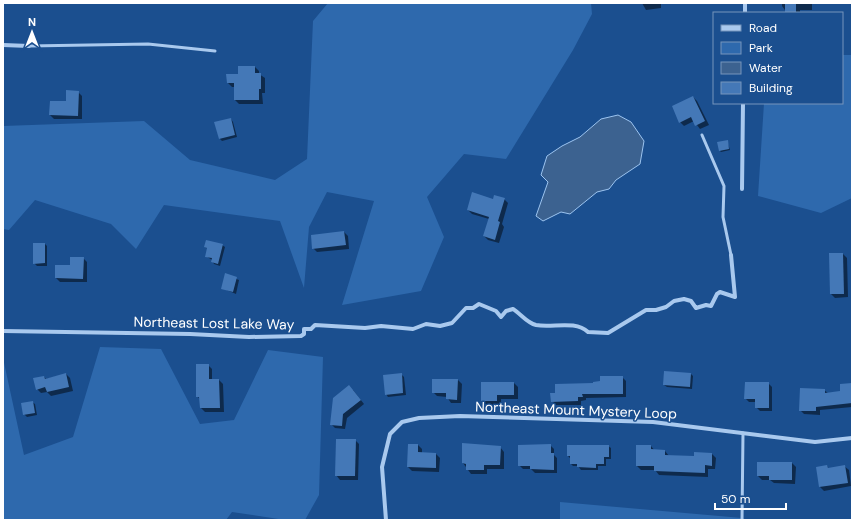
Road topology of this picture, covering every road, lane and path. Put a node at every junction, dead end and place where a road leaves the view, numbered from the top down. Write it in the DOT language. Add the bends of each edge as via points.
graph roads {
  1 [pos="3,45"];
  2 [pos="29,46"];
  3 [pos="215,51"];
  4 [pos="743,104"];
  5 [pos="702,134"];
  6 [pos="742,189"];
  7 [pos="731,255"];
  8 [pos="3,331"];
  9 [pos="743,433"];
  10 [pos="852,438"];
  11 [pos="386,520"];
  12 [pos="742,520"];
  1 -- 2 [label="street"];
  2 -- 3 [label="lane" via="148,44"];
  4 -- 6 [label="street"];
  5 -- 7 [label="lane" via="724,186 723,217"];
  7 -- 8 [label="street, Northeast Lost Lake Way" via="734,297 720,292 711,306 696,308 691,301 674,301 661,309 646,310 608,333 588,332 584,328 567,326 536,325 513,309 506,311 501,317 496,311 480,304 466,308 452,323 440,326 426,324 413,329 315,325 310,329 304,329 301,336"];
  9 -- 10 [label="street, Northeast Mount Mystery Loop" via="814,442"];
  9 -- 11 [label="street, Northeast Mount Mystery Loop" via="653,422 468,416 418,418 402,422 390,434 382,467"];
  9 -- 12 [label="lane"];
}
